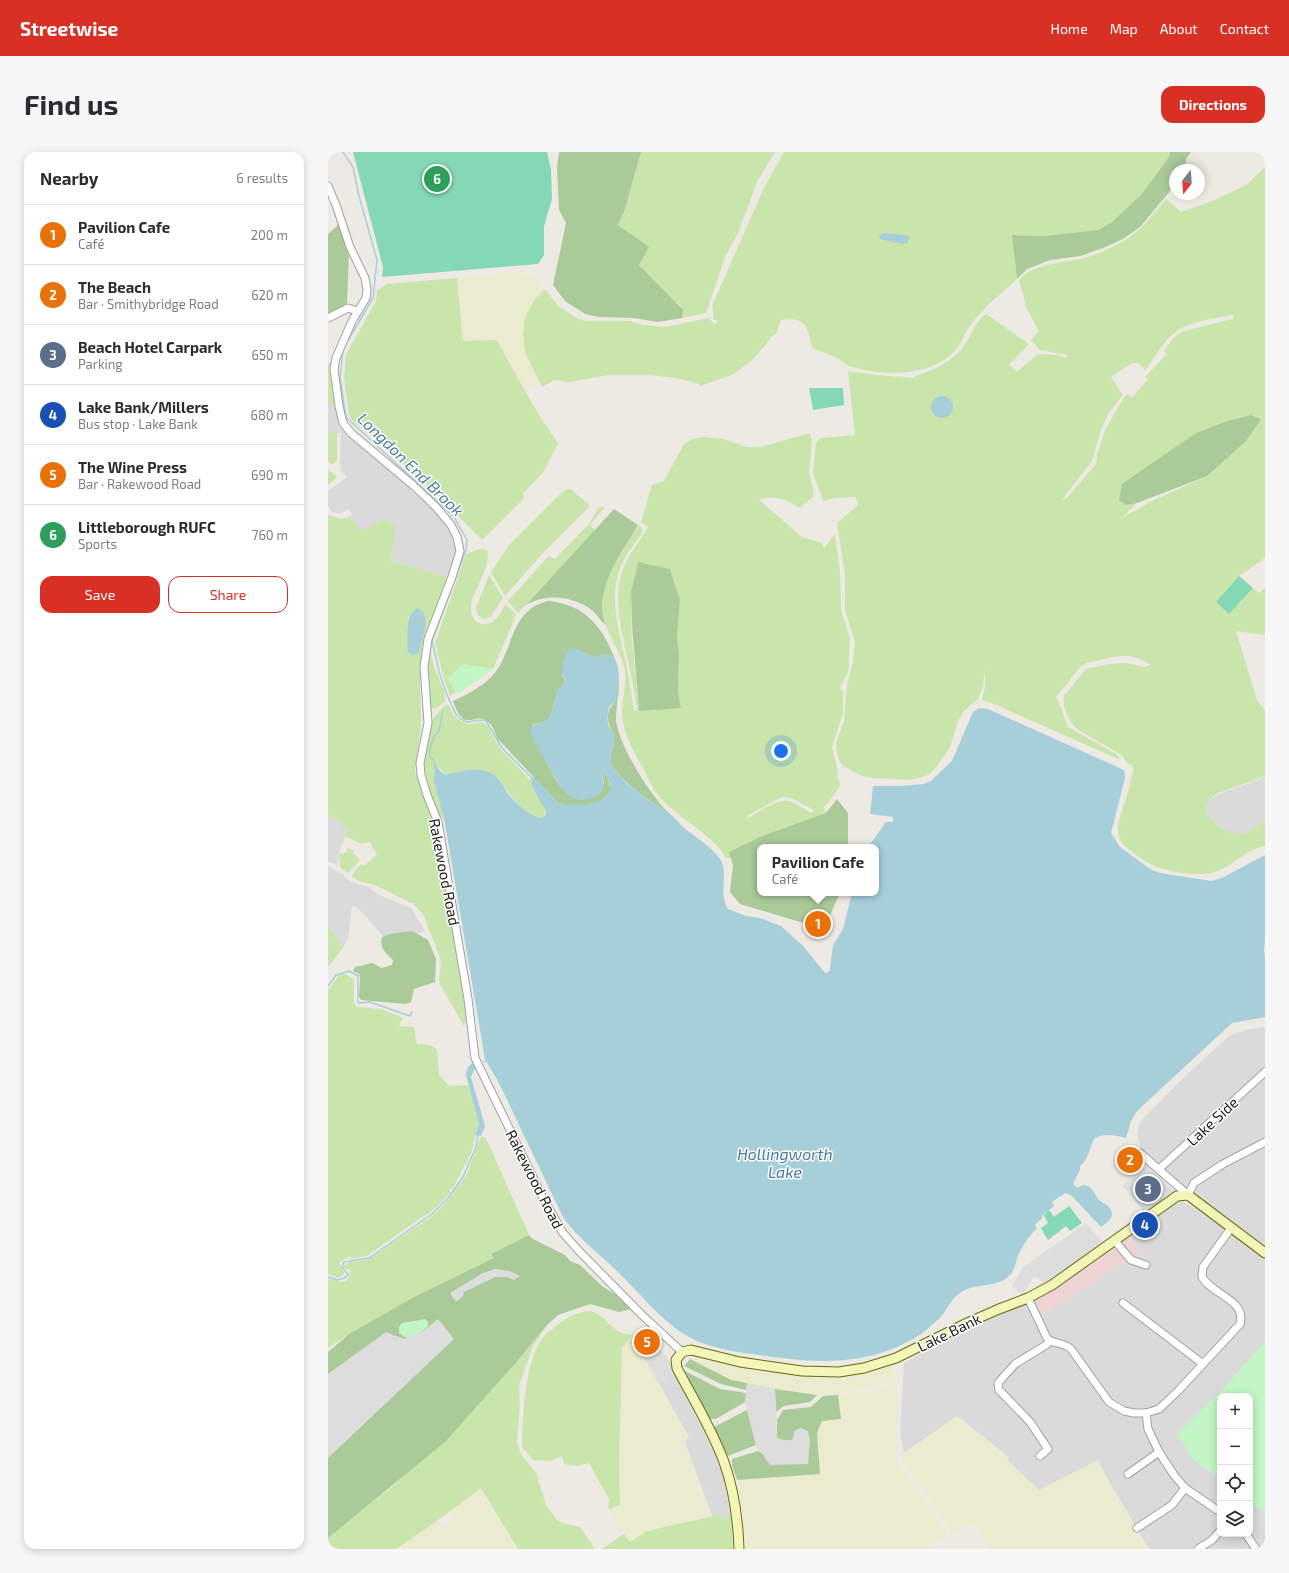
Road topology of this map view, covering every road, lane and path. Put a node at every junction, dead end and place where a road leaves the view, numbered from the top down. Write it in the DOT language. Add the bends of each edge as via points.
graph roads {
  1 [pos="328,186"];
  2 [pos="357,311"];
  3 [pos="328,318"];
  4 [pos="1265,1072"];
  5 [pos="1265,1142"];
  6 [pos="1140,1153"];
  7 [pos="1159,1169"];
  8 [pos="1188,1194"];
  9 [pos="1231,1228"];
  10 [pos="1115,1241"];
  11 [pos="1265,1253"];
  12 [pos="1146,1264"];
  13 [pos="1028,1298"];
  14 [pos="1123,1303"];
  15 [pos="1050,1341"];
  16 [pos="682,1352"];
  17 [pos="1203,1364"];
  18 [pos="1146,1413"];
  19 [pos="1159,1452"];
  20 [pos="1040,1456"];
  21 [pos="1128,1474"];
  22 [pos="1185,1488"];
  23 [pos="1217,1510"];
  24 [pos="1137,1528"];
  25 [pos="1217,1534"];
  26 [pos="1248,1537"];
  27 [pos="738,1549"];
  28 [pos="1198,1549"];
  29 [pos="1256,1549"];
  1 -- 2 [label="street, Rakewood Road" via="350,247 365,278 366,298"];
  2 -- 3 [label="street" via="348,308"];
  2 -- 16 [label="street, Rakewood Road" via="336,358 334,369 343,423 351,433 436,507 458,537 460,551 428,638 424,667 428,723 420,763 427,795 438,822 468,999 475,1058 543,1198 563,1233 642,1315"];
  4 -- 7 [label="street, Lake Side"];
  5 -- 8 [label="street" via="1194,1183"];
  6 -- 7 [label="street"];
  7 -- 8 [label="street"];
  8 -- 9 [label="main road"];
  8 -- 10 [label="main road, Lake Bank" via="1177,1196 1148,1214"];
  9 -- 11 [label="main road"];
  9 -- 17 [label="street" via="1203,1267 1202,1277 1206,1284 1238,1308 1241,1320"];
  10 -- 12 [label="street" via="1131,1260"];
  10 -- 13 [label="main road, Lake Bank" via="1052,1285"];
  13 -- 15 [label="street"];
  13 -- 16 [label="main road, Lake Bank" via="967,1323 896,1358 864,1368 839,1372 802,1371 740,1362 690,1350"];
  14 -- 17 [label="street"];
  15 -- 18 [label="street" via="1063,1343 1070,1349 1108,1402 1124,1411"];
  15 -- 20 [label="street" via="1015,1364 998,1383 999,1390 1030,1422 1048,1449"];
  16 -- 27 [label="main road" via="676,1360 677,1368 724,1461 730,1481 735,1503"];
  17 -- 18 [label="street" via="1159,1409"];
  18 -- 19 [label="street" via="1148,1430"];
  19 -- 21 [label="street"];
  19 -- 22 [label="street"];
  22 -- 23 [label="street"];
  22 -- 24 [label="street" via="1172,1505"];
  25 -- 28 [label="street"];
  26 -- 29 [label="street"];
}
